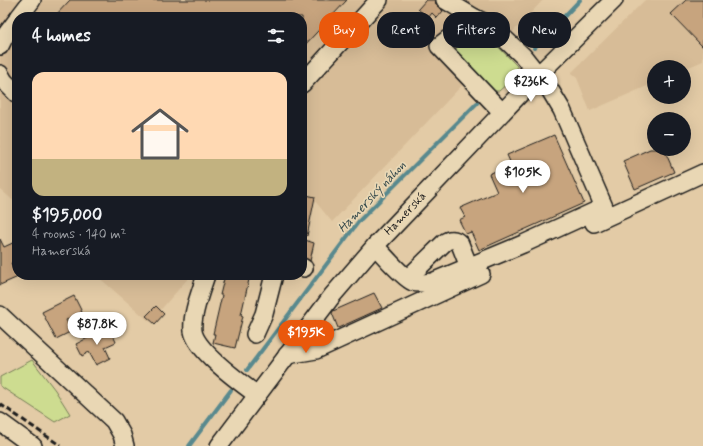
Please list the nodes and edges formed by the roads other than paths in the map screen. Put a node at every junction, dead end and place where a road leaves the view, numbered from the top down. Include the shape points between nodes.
1 (32, 0) edge
2 (379, 0) edge
3 (444, 0) edge
4 (614, 0) edge
5 (23, 12) edge
6 (465, 12) edge
7 (12, 26) edge
8 (443, 43) edge
9 (510, 44) edge
10 (0, 46) edge
11 (0, 74) edge
12 (538, 75) junction
13 (307, 79) edge
14 (12, 89) edge
15 (502, 112) junction
16 (703, 172) edge
17 (375, 246) junction
18 (469, 267) junction
19 (408, 278) junction
20 (205, 280) edge
21 (273, 280) edge
22 (0, 315) edge
23 (255, 334) dead end
24 (287, 355) junction
25 (257, 396) junction
26 (0, 422) edge
27 (33, 446) edge
28 (125, 446) edge
29 (219, 446) edge

1 - 5 street
2 - 13 street
3 - 6 street
4 - 12 street, Hamerská
7 - 10 street
8 - 15 street via 437,48 456,74
9 - 12 street
11 - 14 street
12 - 15 street, Hamerská
12 - 18 street via 559,104 604,207
15 - 17 street, Hamerská
16 - 24 street via 316,350
17 - 19 street
17 - 24 street, Hamerská via 332,296
18 - 19 street via 432,282 413,282
18 - 19 street via 460,244 457,240 451,240 444,243
20 - 25 street via 193,322 196,340 214,360
21 - 23 street via 264,314
22 - 28 street via 114,421
24 - 25 street, Hamerská
25 - 29 street, Hamerská
26 - 27 street

